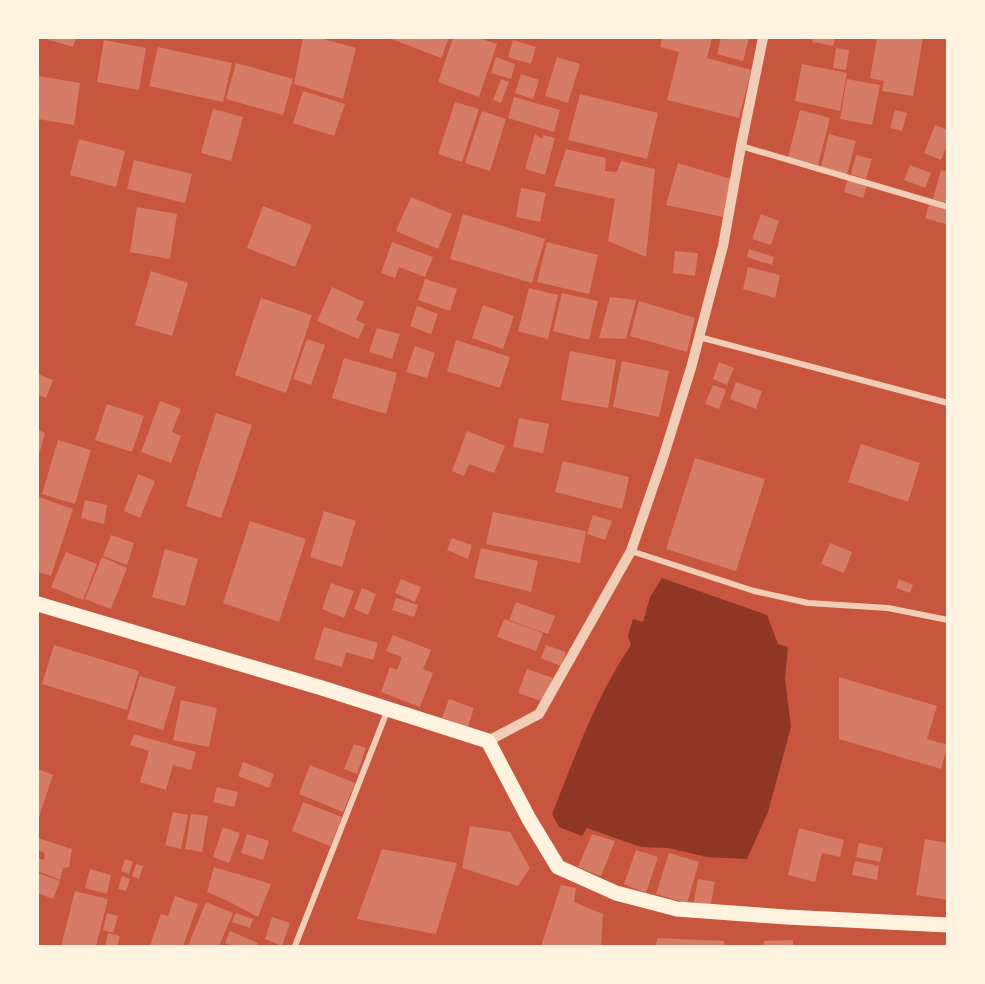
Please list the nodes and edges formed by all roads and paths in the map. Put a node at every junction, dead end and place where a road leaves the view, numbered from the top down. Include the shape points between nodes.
1 (763, 38) edge
2 (741, 146) junction
3 (948, 207) edge
4 (699, 337) junction
5 (948, 403) edge
6 (631, 551) junction
7 (38, 604) edge
8 (948, 620) edge
9 (388, 709) junction
10 (488, 741) junction
11 (948, 924) edge
12 (295, 946) edge

1 - 2 street
2 - 3 street
2 - 4 street via 723,246
4 - 5 street
4 - 6 street
6 - 8 street via 754,591 808,603 888,608
6 - 10 street via 539,714
7 - 9 main road
9 - 10 main road
9 - 12 street
10 - 11 main road via 558,867 616,893 677,909

